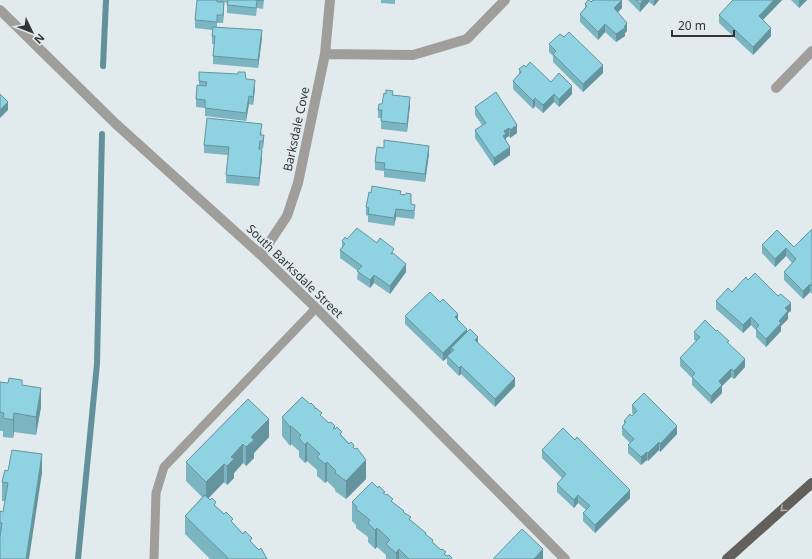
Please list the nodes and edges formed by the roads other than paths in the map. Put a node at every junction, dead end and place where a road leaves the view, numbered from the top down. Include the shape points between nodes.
1 (330, 0) edge
2 (505, 0) edge
3 (0, 10) edge
4 (812, 51) edge
5 (326, 54) junction
6 (776, 88) dead end
7 (261, 255) junction
8 (316, 308) junction
9 (812, 483) edge
10 (154, 559) edge
11 (565, 559) edge
12 (727, 559) edge

1 - 5 street, Barksdale Cove
2 - 5 street via 467,39 413,55
3 - 7 street, South Barksdale Street via 116,124
4 - 6 street
5 - 7 street, Barksdale Cove via 298,184 287,216
7 - 8 street, South Barksdale Street
8 - 10 lane via 164,467 156,493
8 - 11 street, South Barksdale Street
9 -> 12 main road

